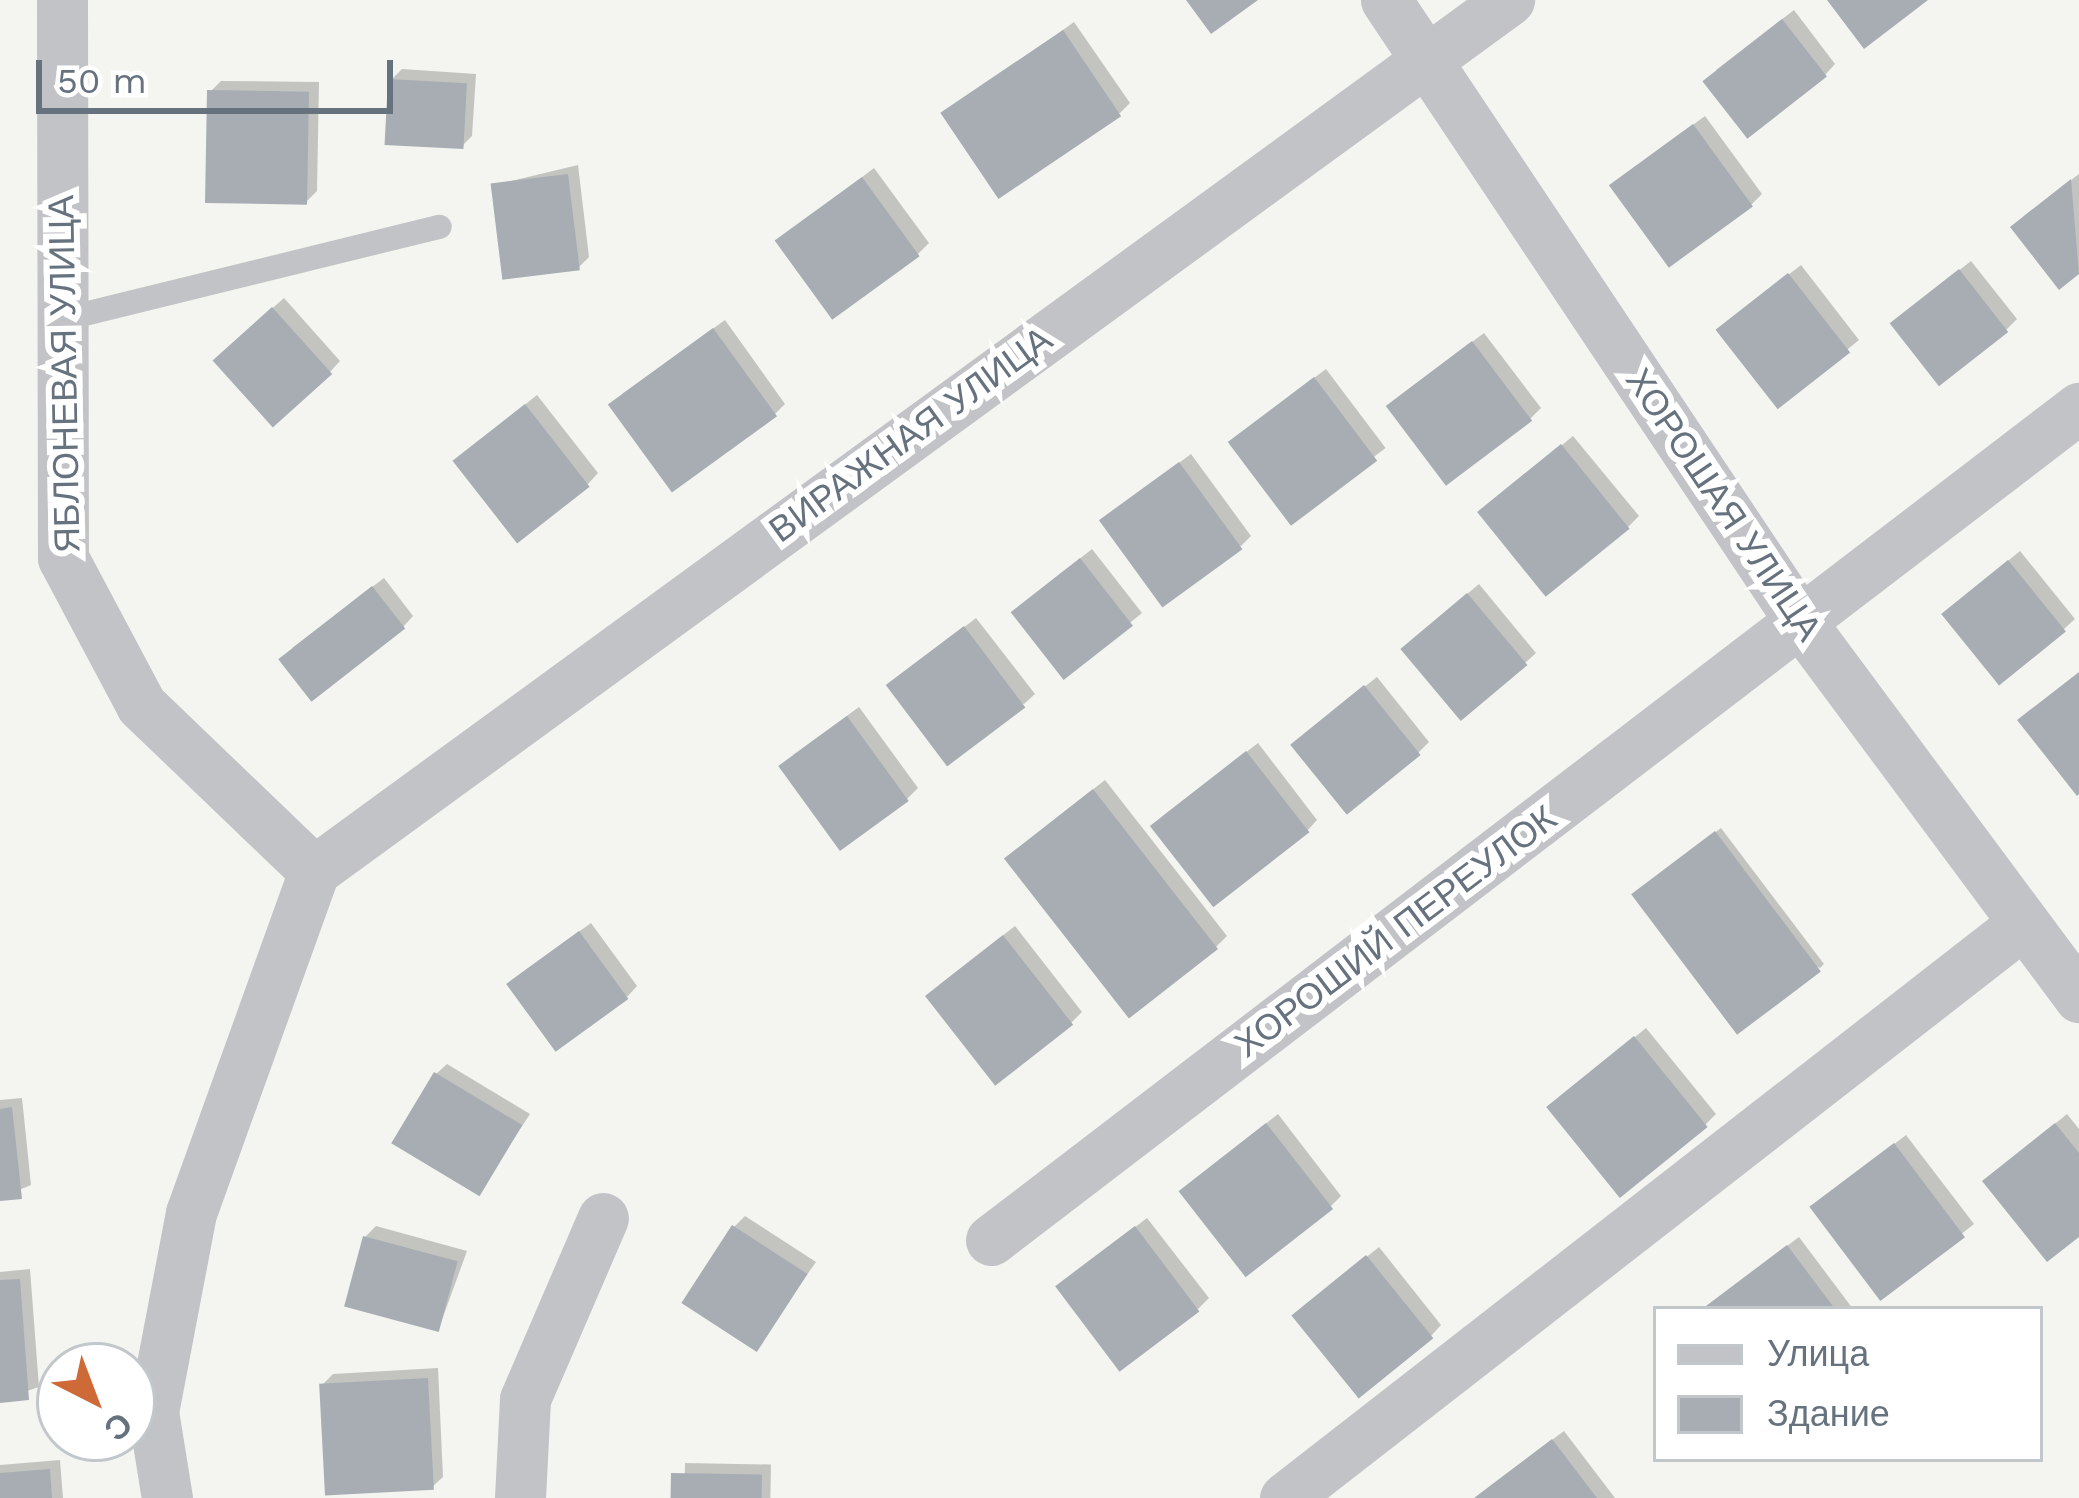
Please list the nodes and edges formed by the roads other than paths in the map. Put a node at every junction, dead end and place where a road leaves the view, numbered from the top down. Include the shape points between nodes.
1 (62, 0) edge
2 (1385, 0) edge
3 (1509, 0) edge
4 (1423, 61) junction
5 (440, 227) dead end
6 (60, 320) junction
7 (2079, 408) edge
8 (1802, 624) junction
9 (314, 871) junction
10 (2024, 923) junction
11 (2079, 998) edge
12 (603, 1218) dead end
13 (991, 1240) dead end
14 (167, 1498) edge
15 (520, 1498) edge
16 (1285, 1498) edge

1 - 6 street, ЯБЛОНЕВАЯ УЛИЦА
2 - 4 street, ХОРОШАЯ УЛИЦА
3 - 4 street, ВИРАЖНАЯ УЛИЦА
4 - 8 street, ХОРОШАЯ УЛИЦА
4 - 9 street, ВИРАЖНАЯ УЛИЦА
5 - 6 lane
6 - 9 street, ЯБЛОНЕВАЯ УЛИЦА via 63,558 141,705
7 - 8 street, ХОРОШИЙ ПЕРЕУЛОК
8 - 10 street, ХОРОШАЯ УЛИЦА
8 - 13 street, ХОРОШИЙ ПЕРЕУЛОК
9 - 14 street via 191,1213 153,1412
10 - 11 street, ХОРОШАЯ УЛИЦА
10 - 16 street
12 - 15 street via 526,1399

